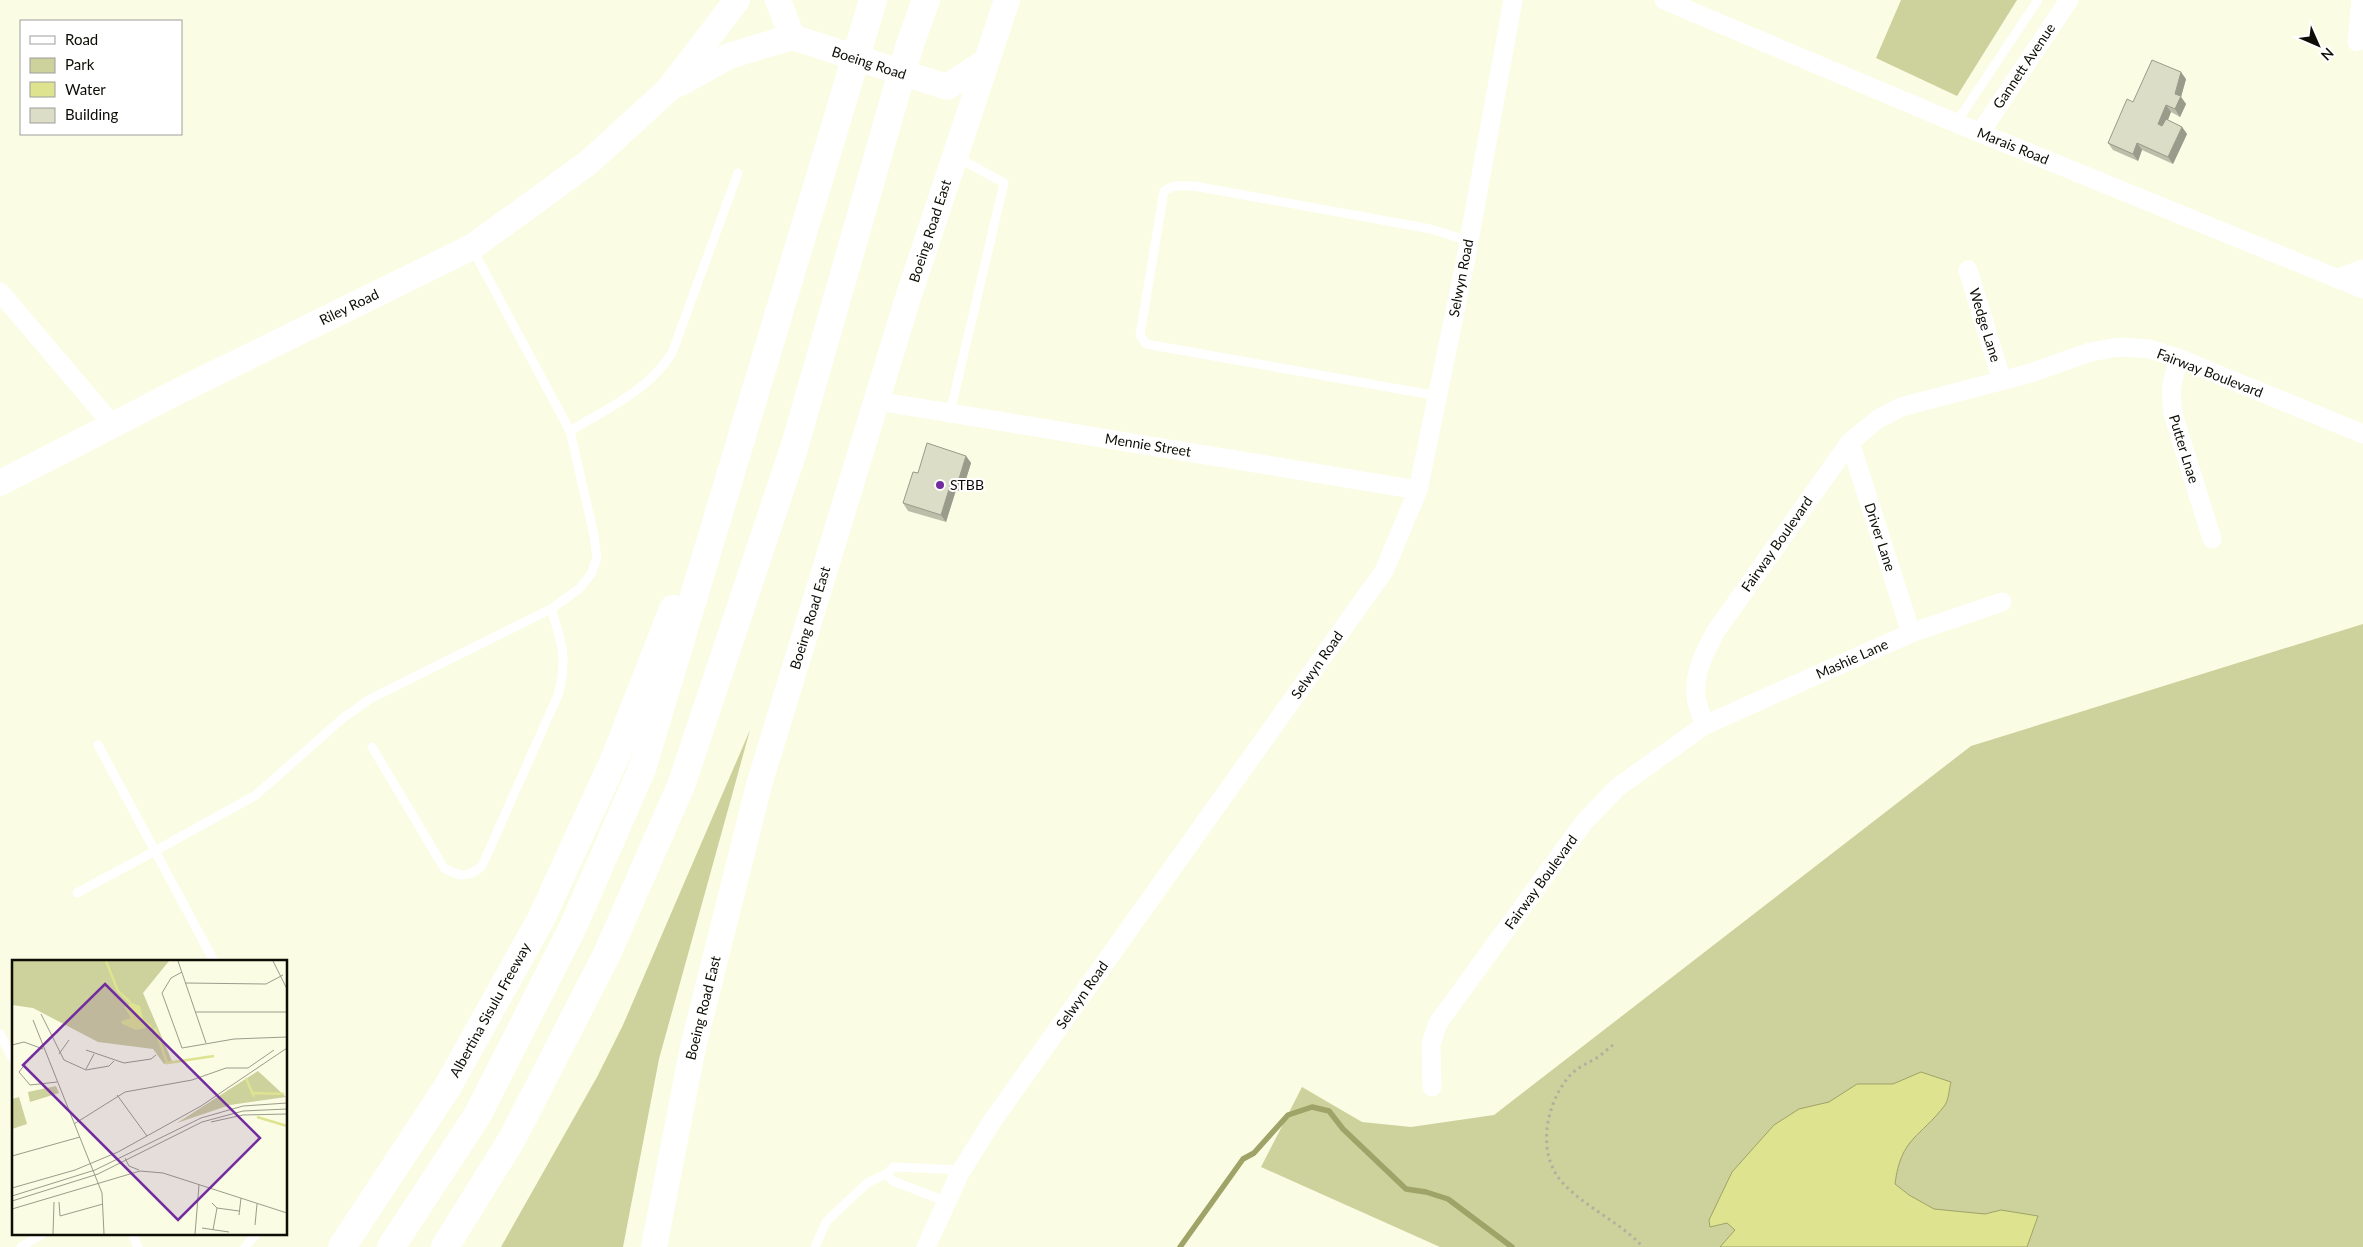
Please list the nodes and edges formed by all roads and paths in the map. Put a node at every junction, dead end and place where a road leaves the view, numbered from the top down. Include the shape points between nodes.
1 (738, 0) edge
2 (778, 0) edge
3 (873, 0) edge
4 (926, 0) edge
5 (1007, 0) edge
6 (1513, 0) edge
7 (1664, 0) edge
8 (2038, 0) edge
9 (2069, 0) edge
10 (2361, 0) edge
11 (797, 39) junction
12 (2357, 42) dead end
13 (984, 63) junction
14 (945, 87) junction
15 (669, 89) junction
16 (1956, 123) junction
17 (1980, 133) junction
18 (955, 156) junction
19 (738, 173) dead end
20 (931, 231) junction
21 (1468, 241) junction
22 (472, 247) junction
23 (2363, 268) edge
24 (1968, 270) dead end
25 (2339, 278) junction
26 (2363, 289) edge
27 (0, 292) edge
28 (2178, 358) junction
29 (2002, 381) junction
30 (1438, 396) junction
31 (877, 401) junction
32 (950, 413) junction
33 (112, 424) junction
34 (744, 428) junction
35 (570, 431) junction
36 (2363, 434) edge
37 (1850, 442) junction
38 (0, 483) edge
39 (1418, 490) junction
40 (2212, 539) dead end
41 (2002, 602) dead end
42 (551, 609) junction
43 (1911, 633) junction
44 (1705, 725) junction
45 (98, 745) dead end
46 (372, 747) dead end
47 (155, 851) junction
48 (77, 893) dead end
49 (213, 960) edge
50 (0, 1034) edge
51 (1613, 1045) dead end
52 (12, 1057) edge
53 (1432, 1087) dead end
54 (962, 1170) junction
55 (886, 1174) junction
56 (947, 1202) junction
57 (42, 1234) edge
58 (132, 1234) edge
59 (256, 1234) edge
60 (21, 1247) edge
61 (138, 1247) edge
62 (245, 1247) edge
63 (342, 1247) edge
64 (390, 1247) edge
65 (445, 1247) edge
66 (654, 1247) edge
67 (816, 1247) edge
68 (926, 1247) edge
69 (1643, 1247) edge

1 - 15 main road
2 - 11 main road
3 - 34 highway
4 - 65 highway via 910,44 795,445 682,783 607,954 512,1139
5 - 13 main road, Boeing Road East
6 - 21 street, Selwyn Road
7 - 16 street, Marais Road
8 - 16 lane
9 - 17 street, Gannett Avenue
10 - 12 street
11 - 14 main road, Boeing Road
11 - 15 main road via 729,56
13 - 14 main road
13 - 18 main road, Boeing Road East
14 - 20 main road via 955,116
15 - 22 main road, Riley Road via 588,163
16 - 17 street, Marais Road
17 - 25 street, Marais Road
18 - 20 main road, Boeing Road East
18 - 32 lane via 1004,183
19 - 35 lane via 672,353 660,371 643,387
20 - 31 main road, Boeing Road East
21 - 30 street, Selwyn Road
21 - 30 lane via 1431,229 1194,186 1174,186 1164,191 1140,335 1146,344
22 - 33 main road, Riley Road
22 - 35 lane
23 - 25 street
24 - 29 street, Wedge Lane
25 - 26 street, Marais Road
27 - 33 street
28 - 29 street, Fairway Boulevard via 2149,349 2119,347 2090,352
28 - 36 street, Fairway Boulevard
28 - 40 street, Putter Lnae via 2171,390 2173,414
29 - 37 street, Fairway Boulevard via 1901,407 1878,419
30 - 39 street, Selwyn Road
31 - 32 street, Mennie Street
31 - 66 main road, Boeing Road East via 760,785 693,1047
32 - 39 street, Mennie Street
33 - 38 main road, Riley Road
34 - 63 highway, Albertina Sisulu Freeway via 614,760 532,936 448,1086
34 - 64 highway via 642,769 572,929 477,1116
35 - 42 lane via 596,558 591,574 579,589
37 - 43 street, Driver Lane
37 - 44 street, Fairway Boulevard via 1716,631 1703,655 1696,695
39 - 54 street, Selwyn Road via 1384,571 993,1120
41 - 43 street, Mashie Lane
42 - 46 lane via 564,657 562,681 482,866 472,874 463,877 444,868
42 - 47 lane via 370,699 343,718 256,795
43 - 44 street, Mashie Lane
44 - 53 street, Fairway Boulevard via 1618,787 1585,821 1438,1024 1431,1044
45 - 47 lane
47 - 48 lane
47 - 49 lane
50 - 52 lane
51 - 69 path via 1577,1068 1557,1094 1549,1113 1549,1156 1554,1172 1562,1182 1626,1230
54 - 55 lane via 894,1167
54 - 56 street, Selwyn Road
55 - 56 lane via 893,1182
55 - 67 lane via 867,1183 826,1222
56 - 68 street, Selwyn Road
57 - 60 lane
58 - 61 lane
59 - 62 lane

